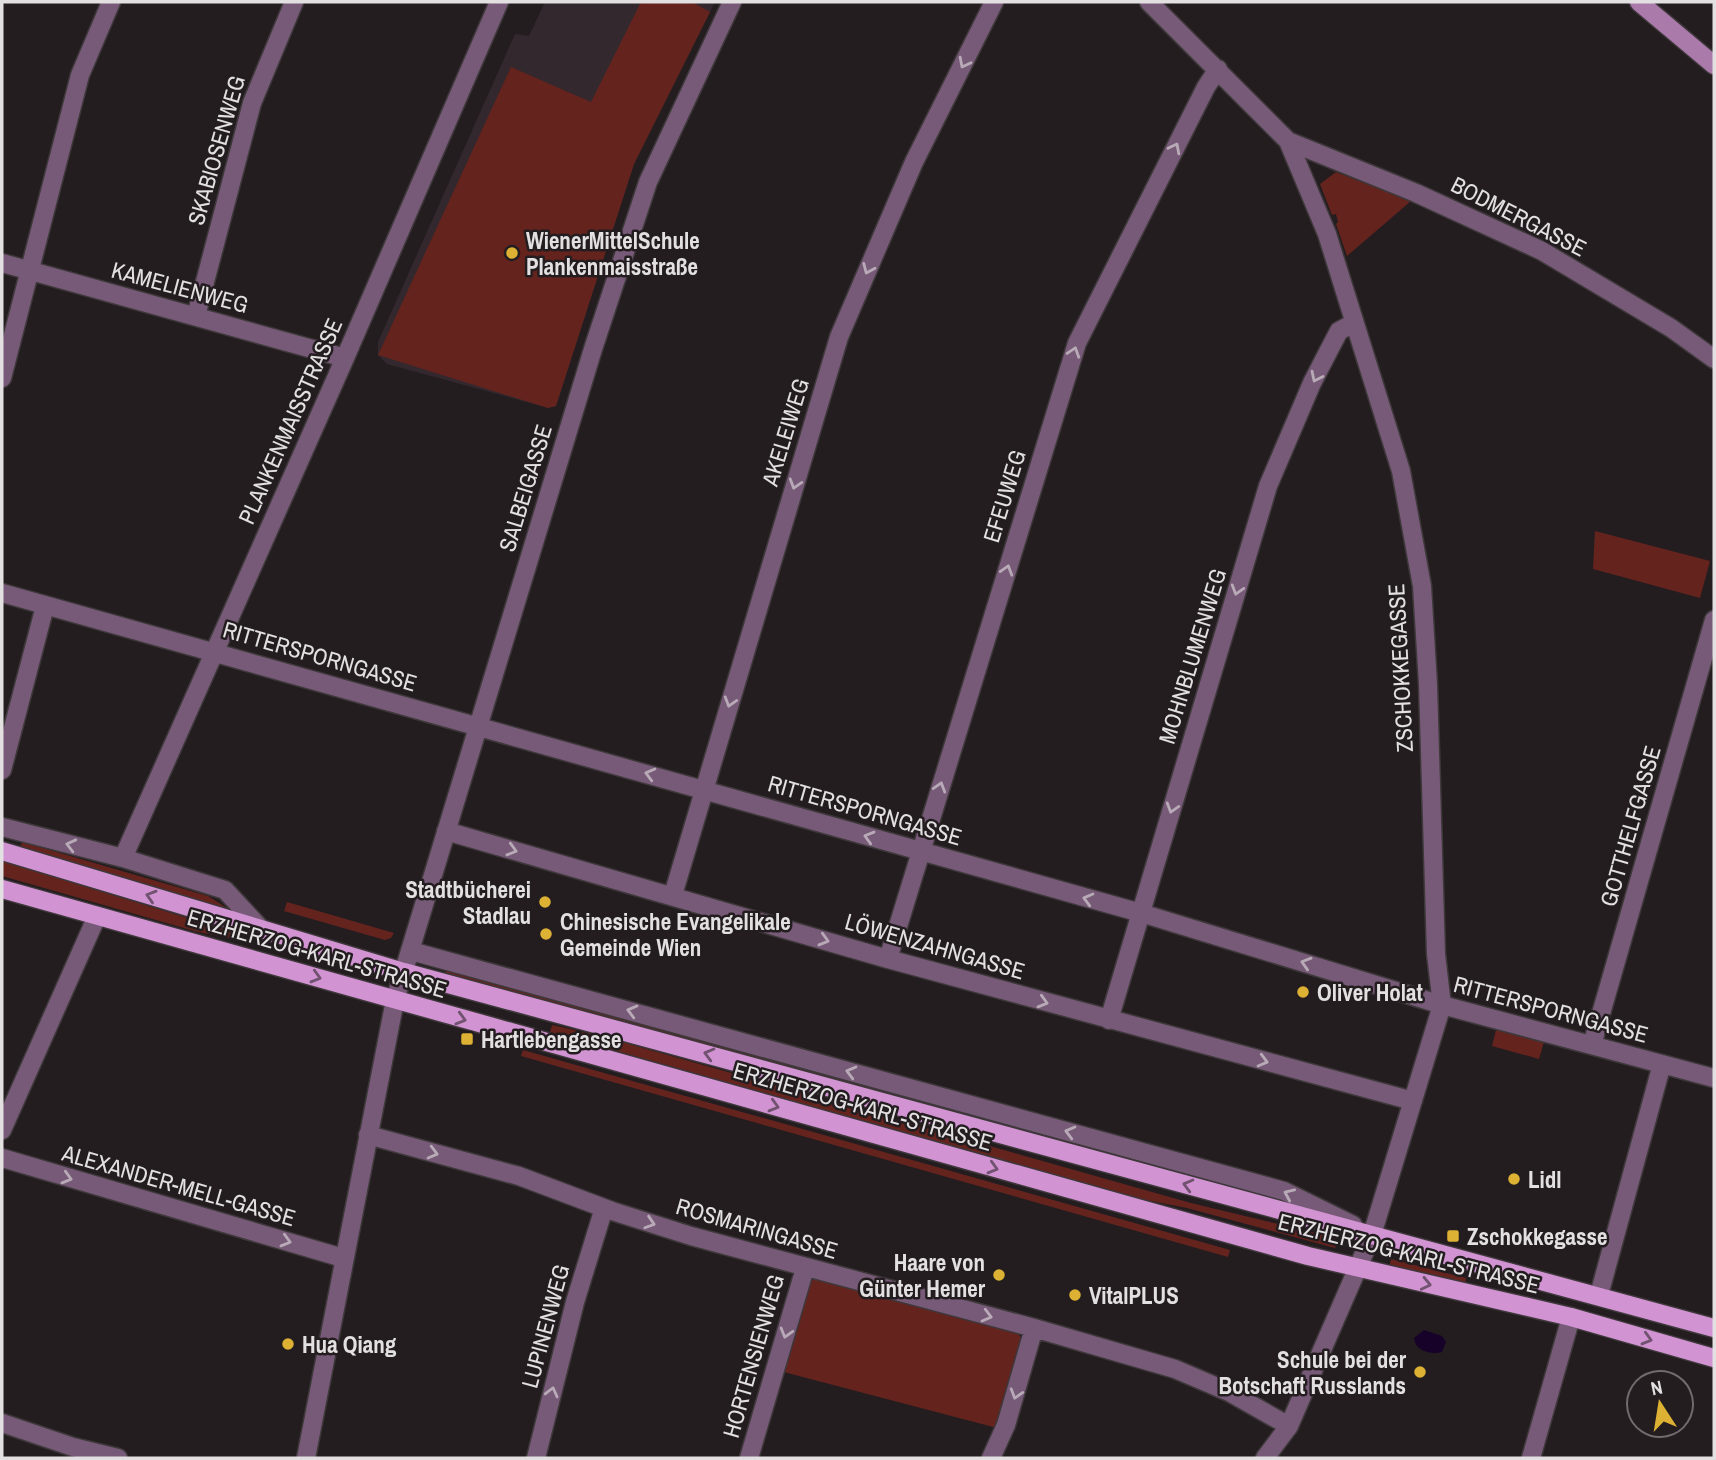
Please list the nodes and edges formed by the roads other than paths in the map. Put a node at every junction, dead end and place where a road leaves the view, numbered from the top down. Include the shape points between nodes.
1 (111, 2) edge
2 (294, 2) edge
3 (499, 2) edge
4 (732, 2) edge
5 (994, 2) edge
6 (1149, 2) edge
7 (1639, 2) edge
8 (1714, 65) edge
9 (1218, 69) junction
10 (1288, 141) junction
11 (2, 263) edge
12 (29, 271) junction
13 (196, 316) junction
14 (1353, 323) junction
15 (345, 358) junction
16 (1714, 359) edge
17 (2, 377) edge
18 (2, 593) edge
19 (45, 606) junction
20 (1714, 620) edge
21 (215, 652) junction
22 (477, 727) junction
23 (2, 770) edge
24 (704, 789) junction
25 (2, 827) edge
26 (446, 831) junction
27 (2, 852) edge
28 (920, 852) junction
29 (123, 858) junction
30 (2, 889) edge
31 (673, 895) junction
32 (1141, 913) junction
33 (97, 916) junction
34 (262, 930) junction
35 (411, 951) junction
36 (888, 958) junction
37 (404, 972) junction
38 (395, 1000) junction
39 (1441, 1005) junction
40 (1110, 1020) junction
41 (1592, 1045) junction
42 (1662, 1064) junction
43 (1714, 1078) edge
44 (1413, 1101) junction
45 (2, 1130) edge
46 (368, 1135) junction
47 (2, 1158) edge
48 (604, 1208) junction
49 (1372, 1235) junction
50 (343, 1258) junction
51 (805, 1268) junction
52 (1360, 1268) junction
53 (1599, 1295) junction
54 (1571, 1317) junction
55 (1034, 1328) junction
56 (1714, 1328) edge
57 (1714, 1357) edge
58 (2, 1423) edge
59 (1289, 1426) junction
60 (118, 1458) edge
61 (306, 1458) edge
62 (536, 1458) edge
63 (749, 1458) edge
64 (991, 1458) edge
65 (1265, 1458) edge
66 (1531, 1458) edge

1 - 12 street via 80,75
2 - 13 street, SKABIOSENWEG via 252,103
3 - 15 street, PLANKENMAISSTRASSE
4 - 22 street, SALBEIGASSE via 648,182
5 -> 24 street, AKELEIWEG via 914,162 839,337
6 - 9 street, ZSCHOKKEGASSE
7 - 8 main road
9 - 10 street, ZSCHOKKEGASSE
28 -> 9 street, EFEUWEG via 1077,343
10 - 14 street, ZSCHOKKEGASSE via 1327,234
10 - 16 street, BODMERGASSE via 1416,192 1542,251
11 - 12 street, KAMELIENWEG
12 - 13 street, KAMELIENWEG
12 - 17 street
13 - 15 street, KAMELIENWEG
14 -> 32 street, MOHNBLUMENWEG via 1339,331 1328,352 1268,486
14 - 39 street, ZSCHOKKEGASSE via 1401,471 1422,586
15 - 21 street, PLANKENMAISSTRASSE
18 - 19 street, RITTERSPORNGASSE
19 - 21 street, RITTERSPORNGASSE
19 - 23 street
20 - 41 street, GOTTHELFGASSE
21 - 22 street, RITTERSPORNGASSE
21 - 29 street, PLANKENMAISSTRASSE
24 -> 22 street, RITTERSPORNGASSE
22 - 26 street, SALBEIGASSE
28 -> 24 street, RITTERSPORNGASSE
24 - 31 street, AKELEIWEG
29 -> 25 street, ERZHERZOG-KARL-STRASSE
26 -> 31 street, LÖWENZAHNGASSE
26 - 35 street, SALBEIGASSE
34 -> 27 main road, ERZHERZOG-KARL-STRASSE
32 -> 28 street, RITTERSPORNGASSE
28 - 36 street, EFEUWEG
29 - 34 street, ERZHERZOG-KARL-STRASSE via 225,890
30 - 33 main road, ERZHERZOG-KARL-STRASSE
31 -> 36 street, LÖWENZAHNGASSE
39 -> 32 street, RITTERSPORNGASSE
32 - 40 street, MOHNBLUMENWEG
33 -> 38 main road, ERZHERZOG-KARL-STRASSE
33 - 45 street
34 - 37 main road, ERZHERZOG-KARL-STRASSE
35 - 37 street, SALBEIGASSE
49 -> 35 street, ERZHERZOG-KARL-STRASSE via 1284,1191
36 -> 40 street, LÖWENZAHNGASSE
37 - 38 street, SALBEIGASSE
49 -> 37 main road, ERZHERZOG-KARL-STRASSE
38 - 46 street
38 -> 52 main road, ERZHERZOG-KARL-STRASSE
39 - 41 street, RITTERSPORNGASSE
39 - 44 street, ZSCHOKKEGASSE
40 -> 44 street, LÖWENZAHNGASSE
41 - 42 street, RITTERSPORNGASSE
42 - 43 street, RITTERSPORNGASSE
42 - 53 street
44 - 49 street, ZSCHOKKEGASSE
46 -> 48 street, ROSMARINGASSE via 519,1177
46 - 50 street
47 -> 50 street, ALEXANDER-MELL-GASSE
48 -> 51 street, ROSMARINGASSE
62 -> 48 street, LUPINENWEG
49 - 52 street, ZSCHOKKEGASSE
49 - 53 main road, ERZHERZOG-KARL-STRASSE
50 - 61 street
51 -> 55 street, ROSMARINGASSE
51 -> 63 street, HORTENSIENWEG
52 -> 54 main road, ERZHERZOG-KARL-STRASSE
52 - 59 street, ZSCHOKKEGASSE
53 - 56 main road, ERZHERZOG-KARL-STRASSE
54 -> 57 main road, ERZHERZOG-KARL-STRASSE
54 - 66 street
55 - 59 street, ROSMARINGASSE via 1175,1369
55 -> 64 street via 1006,1425
58 - 60 street
59 - 65 street, ZSCHOKKEGASSE

